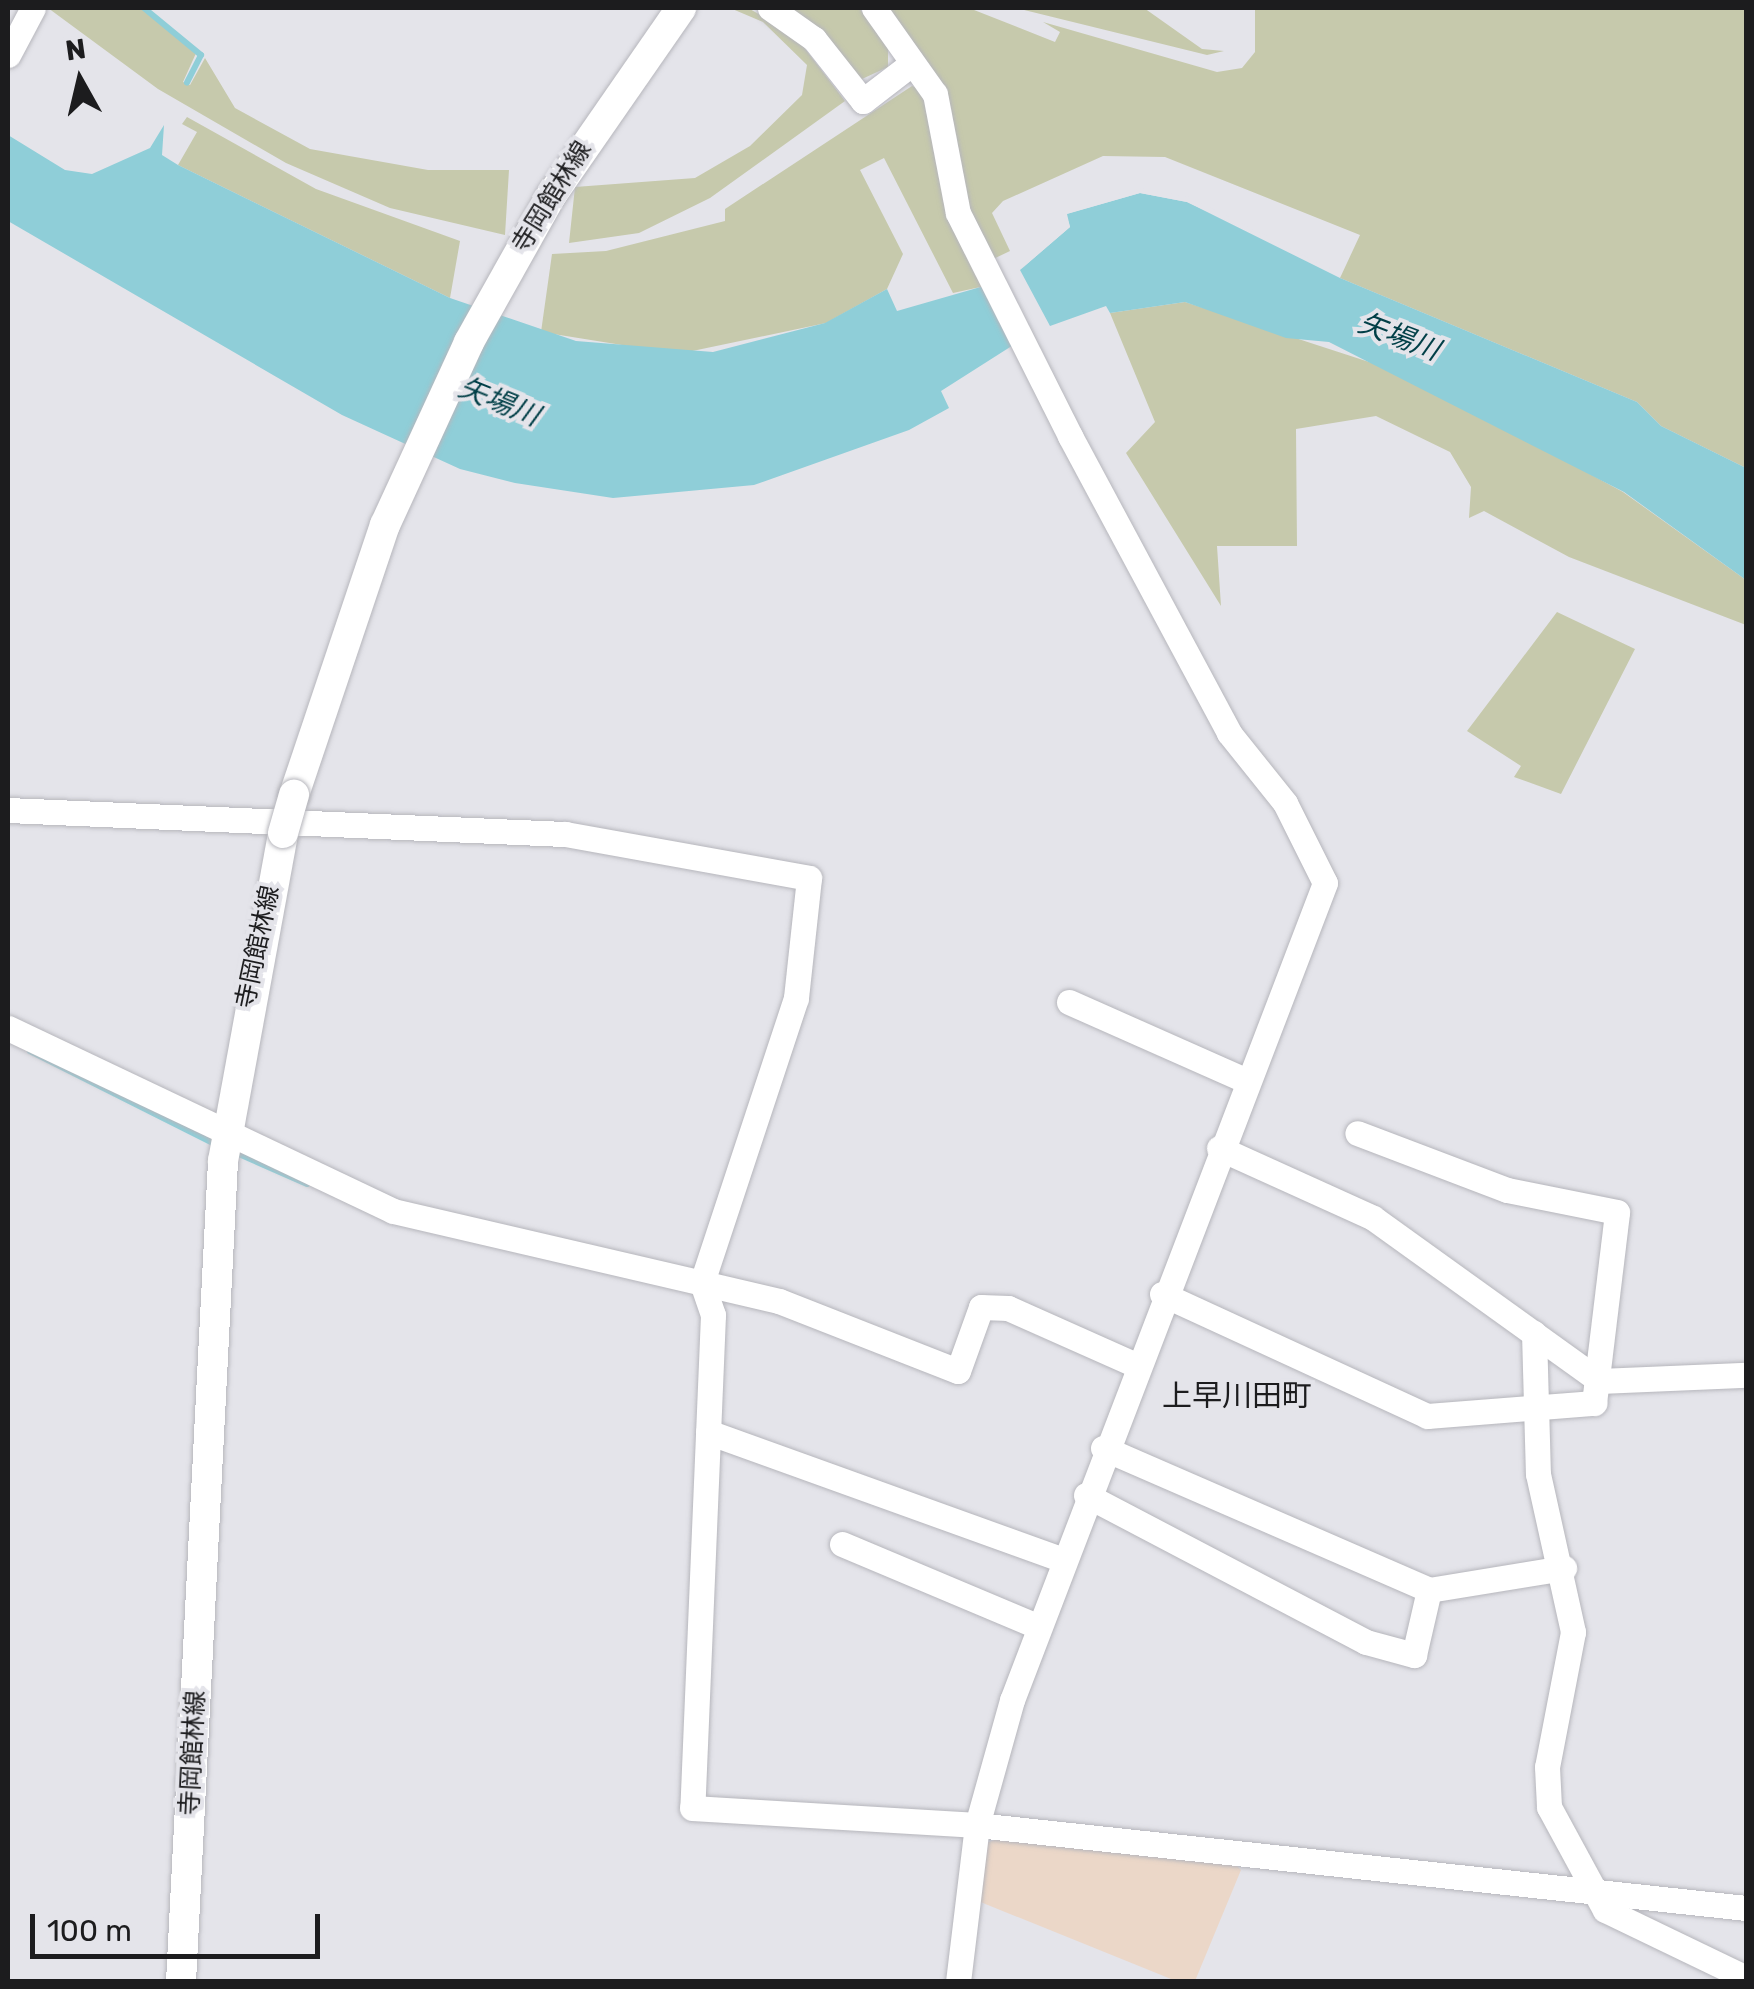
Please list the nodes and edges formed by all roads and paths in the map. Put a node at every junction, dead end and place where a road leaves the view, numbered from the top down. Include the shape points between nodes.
1 (680, 8) edge
2 (770, 8) edge
3 (874, 8) edge
4 (30, 15) edge
5 (8, 55) edge
6 (910, 64) junction
7 (8, 810) edge
8 (1068, 1002) dead end
9 (8, 1028) edge
10 (1248, 1081) junction
11 (1357, 1132) dead end
12 (225, 1136) junction
13 (1219, 1148) junction
14 (702, 1282) junction
15 (1162, 1294) junction
16 (1534, 1333) junction
17 (1134, 1364) junction
18 (1746, 1375) edge
19 (1600, 1381) junction
20 (1536, 1410) junction
21 (708, 1432) junction
22 (1104, 1448) junction
23 (1086, 1495) junction
24 (842, 1544) dead end
25 (1063, 1560) junction
26 (1564, 1568) junction
27 (1429, 1590) junction
28 (1039, 1627) junction
29 (977, 1825) junction
30 (1592, 1891) junction
31 (1746, 1908) edge
32 (1746, 1978) edge
33 (182, 1982) edge
34 (958, 1982) edge

1 - 12 main road, 寺岡館林線, bridge via 507,270 384,525 283,833
2 - 6 street via 814,39 863,101
3 - 6 street
4 - 5 street
6 - 10 street via 935,94 948,181 988,274 1230,733 1324,870 1322,910
7 - 14 street via 565,834 809,878 796,998
8 - 10 street
9 - 12 street
10 - 13 street
11 - 19 street via 1507,1190 1618,1212
12 - 14 street via 393,1211
12 - 33 main road, 寺岡館林線
13 - 15 street
13 - 16 street via 1373,1218
14 - 17 street via 779,1301 958,1371 980,1306 1008,1308
14 - 21 street via 713,1314
15 - 17 street
15 - 20 street via 1427,1416
16 - 19 street
16 - 20 street
17 - 22 street
18 - 19 street
19 - 20 street via 1594,1403
20 - 26 street via 1538,1474
21 - 25 street
21 - 29 street via 692,1808
22 - 23 street
22 - 27 street
23 - 25 street
23 - 27 street via 1366,1642 1414,1655
24 - 28 street
25 - 28 street
26 - 27 street
26 - 30 street via 1574,1632 1547,1789
28 - 29 street
29 - 30 street
29 - 34 street
30 - 31 street
30 - 32 street via 1622,1920

